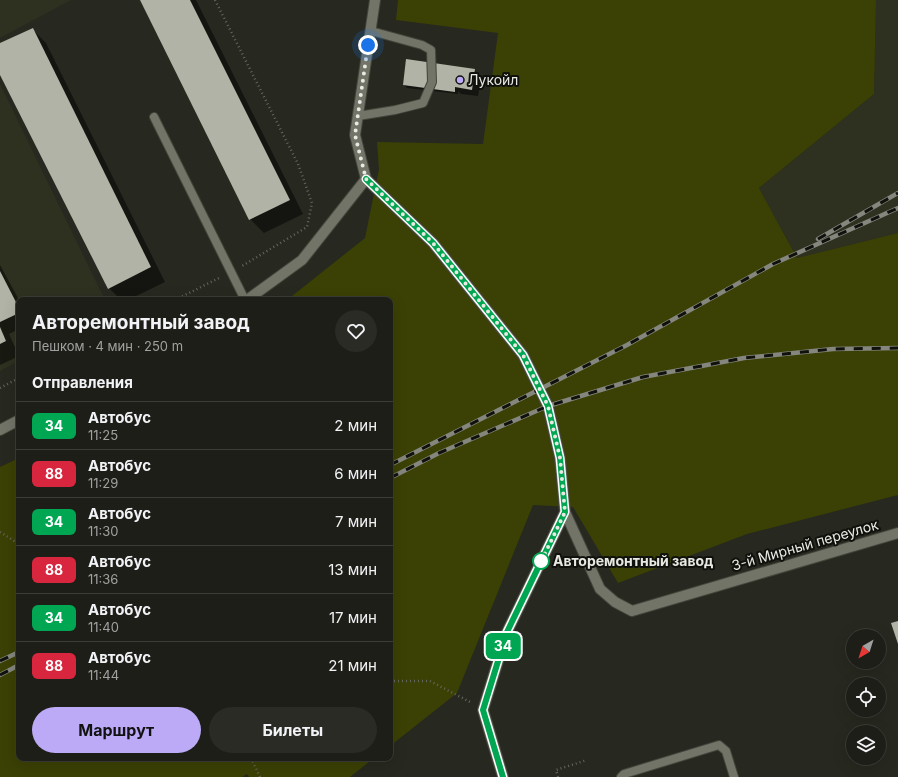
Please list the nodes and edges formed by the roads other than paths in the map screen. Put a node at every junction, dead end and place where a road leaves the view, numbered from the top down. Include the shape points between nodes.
1 (375, 0) edge
2 (371, 31) junction
3 (358, 116) junction
4 (154, 117) dead end
5 (366, 179) junction
6 (244, 297) edge
7 (250, 297) edge
8 (16, 422) edge
9 (0, 430) edge
10 (565, 512) junction
11 (898, 533) edge
12 (503, 777) edge
13 (621, 777) edge
14 (734, 777) edge

1 - 2 street
2 - 3 street
2 - 3 lane via 422,45 431,50 432,82 423,103
3 - 5 street via 355,135
4 - 6 lane
5 - 7 street via 302,260
5 - 10 street via 433,243 523,355 548,406 560,458
8 - 9 street
10 - 11 street, 3-й Мирный переулок via 600,589 615,602 632,611
10 - 12 street via 507,632 483,710
13 - 14 lane via 719,745 726,752

